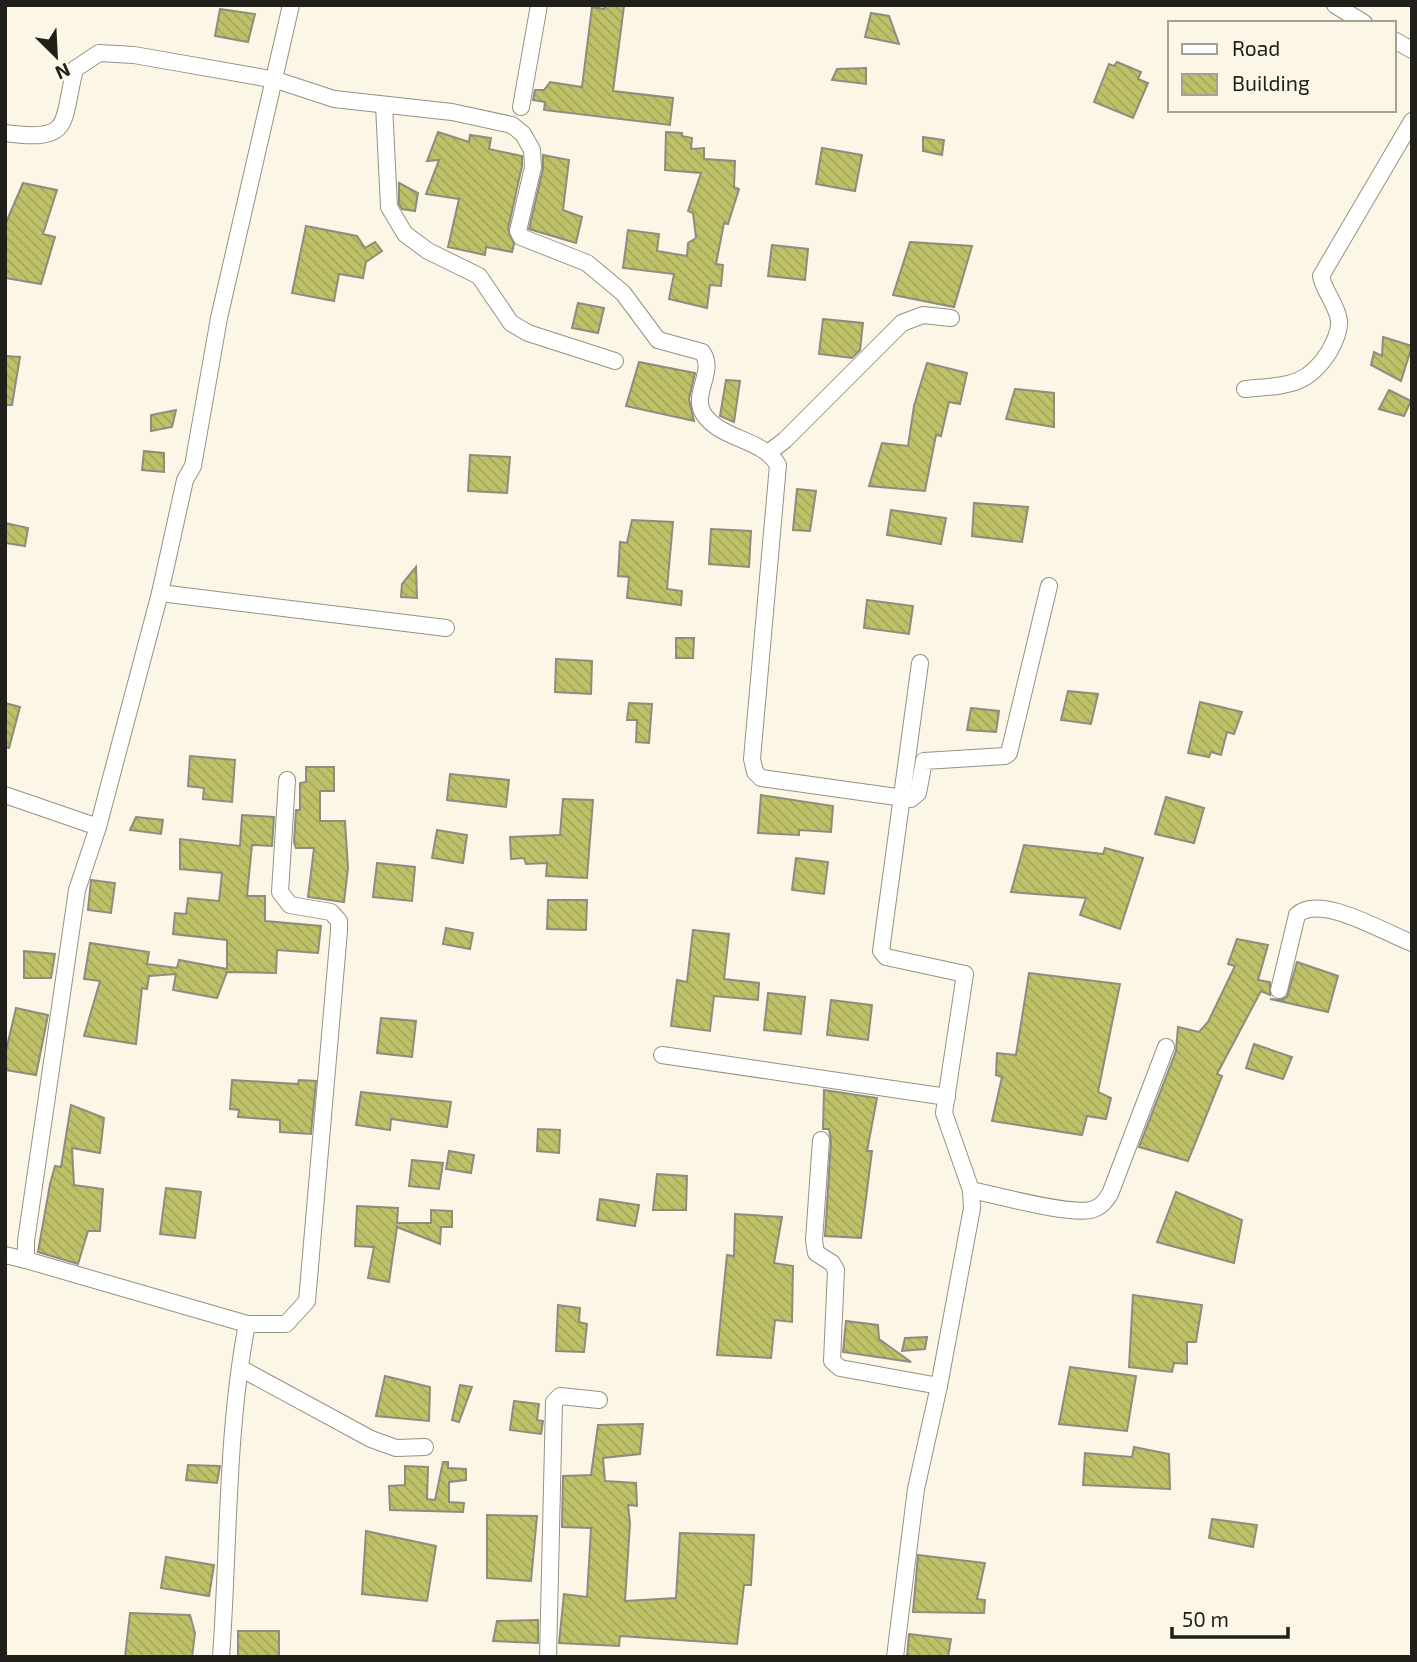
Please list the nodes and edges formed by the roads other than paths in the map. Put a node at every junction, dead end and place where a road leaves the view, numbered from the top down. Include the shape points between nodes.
1 (291, 5) edge
2 (539, 5) edge
3 (1335, 5) edge
4 (1361, 21) edge
5 (1396, 41) edge
6 (1412, 50) edge
7 (276, 80) junction
8 (384, 105) junction
9 (521, 107) dead end
10 (1412, 121) edge
11 (5, 133) edge
12 (951, 318) dead end
13 (615, 361) dead end
14 (1245, 388) dead end
15 (768, 453) junction
16 (1049, 586) dead end
17 (160, 593) junction
18 (446, 628) dead end
19 (920, 663) dead end
20 (287, 780) dead end
21 (5, 795) edge
22 (902, 799) junction
23 (98, 827) junction
24 (1412, 943) edge
25 (1279, 990) dead end
26 (1166, 1047) dead end
27 (663, 1055) dead end
28 (947, 1097) junction
29 (821, 1140) dead end
30 (971, 1190) junction
31 (5, 1255) edge
32 (26, 1260) junction
33 (247, 1324) junction
34 (240, 1368) junction
35 (939, 1386) junction
36 (599, 1400) dead end
37 (425, 1447) dead end
38 (221, 1657) edge
39 (548, 1657) edge
40 (895, 1657) edge

1 - 7 street
2 - 9 street
3 - 4 street
5 - 6 street
7 - 8 street via 334,99
7 - 11 street via 99,53 75,69 63,123 57,131 48,136
7 - 17 street via 222,305 193,466 185,480
8 - 13 street via 389,207 405,234 479,276 511,323 528,333
8 - 15 street via 452,112 512,125 523,134 532,150 533,167 519,225 521,237 587,263 623,293 658,340 702,352 708,367 701,398 705,416
10 - 14 street via 1321,276 1340,324 1329,352 1313,375 1301,381
12 - 15 street via 923,315 902,323
15 - 22 street via 778,465 752,760 755,772 768,780
16 - 22 street via 1009,753 999,759 924,761 918,793
17 - 18 street
17 - 23 street
19 - 22 street
20 - 33 street via 279,892 290,905 331,912 339,921 339,931 307,1301 286,1324
21 - 23 street
22 - 28 street via 881,951 886,957 965,974
23 - 32 street via 77,890
24 - 25 street via 1345,915 1314,906 1304,908 1297,915
26 - 30 street via 1103,1204 1074,1211
27 - 28 street
28 - 30 street via 945,1118
29 - 35 street via 814,1240 816,1253 832,1262 836,1270 832,1361 840,1368
30 - 35 street via 972,1208
31 - 32 street
32 - 33 street
33 - 34 street
34 - 37 street via 371,1439 396,1448
34 - 38 street
35 - 40 street via 905,1552
36 - 39 street via 560,1396 554,1402

